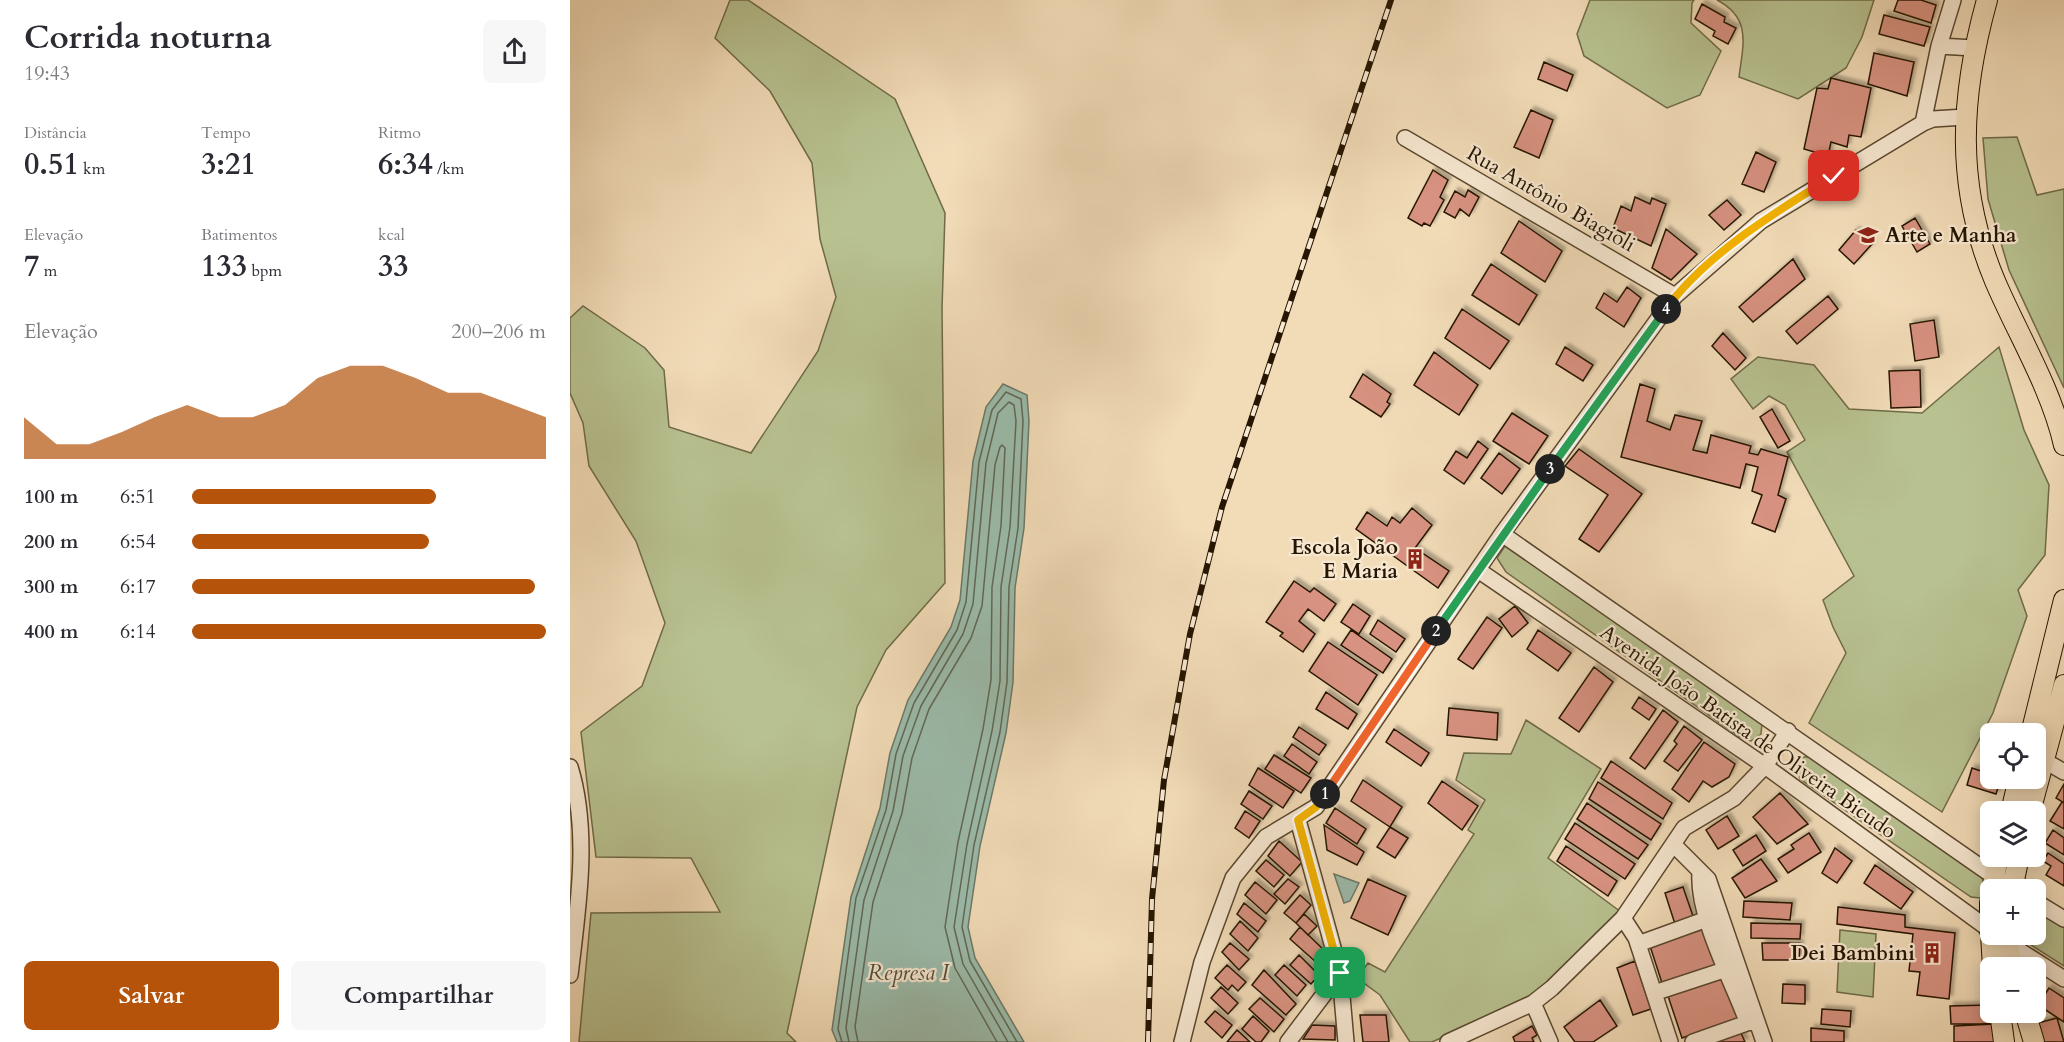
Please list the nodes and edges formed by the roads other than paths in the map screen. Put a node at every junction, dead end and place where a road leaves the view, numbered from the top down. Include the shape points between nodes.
1 (1953, 0) edge
2 (1987, 0) edge
3 (1939, 46) junction
4 (1974, 48) junction
5 (1965, 117) junction
6 (1923, 123) junction
7 (1405, 138) dead end
8 (1675, 296) junction
9 (2064, 445) edge
10 (1502, 534) junction
11 (1478, 570) junction
12 (2064, 600) edge
13 (2064, 685) edge
14 (2034, 723) edge
15 (1788, 731) junction
16 (2046, 757) edge
17 (2046, 762) edge
18 (1765, 766) junction
19 (570, 767) edge
20 (2064, 772) edge
21 (1298, 820) junction
22 (1674, 845) junction
23 (1700, 873) junction
24 (1987, 879) edge
25 (2046, 908) edge
26 (1623, 918) junction
27 (1707, 919) junction
28 (2064, 919) edge
29 (1980, 922) edge
30 (1638, 944) junction
31 (2013, 945) edge
32 (1727, 969) junction
33 (1340, 973) junction
34 (570, 975) edge
35 (2064, 979) edge
36 (1654, 993) junction
37 (1533, 1003) junction
38 (1747, 1023) junction
39 (2001, 1023) edge
40 (2028, 1023) edge
41 (1182, 1042) edge
42 (1288, 1042) edge
43 (1346, 1042) edge
44 (1448, 1042) edge
45 (1550, 1042) edge
46 (1670, 1042) edge
47 (1693, 1042) edge
48 (1753, 1042) edge
49 (1764, 1042) edge
50 (2004, 1042) edge
51 (2034, 1042) edge

1 - 3 street
2 - 4 main road
3 - 4 street
3 - 6 street
4 - 5 main road
5 - 6 street
5 - 9 main road via 1966,178 1977,231
6 - 8 street via 1761,220
7 - 8 street, Rua Antônio Biagioli
8 - 10 street
10 - 11 street
10 - 15 street, Avenida João Batista de Oliveira Bicudo
11 - 18 street, Avenida João Batista de Oliveira Bicudo
11 - 21 street via 1316,807
12 - 14 main road
13 - 16 main road
15 - 18 street
15 - 24 street, Avenida João Batista de Oliveira Bicudo
17 - 20 street
18 - 22 street via 1734,798 1684,828
18 - 29 street, Avenida João Batista de Oliveira Bicudo
19 - 34 street via 580,810
21 - 33 street
21 - 41 street via 1266,837 1233,878 1202,962
22 - 23 street
22 - 26 street
23 - 27 street via 1699,889
23 - 49 street via 1708,879
25 - 28 street
26 - 30 street
26 - 37 street
27 - 30 street
27 - 32 street
30 - 36 street
31 - 35 street, Avenida João Batista de Oliveira Bicudo
32 - 36 street
32 - 38 street
33 - 42 street
33 - 43 street
36 - 46 street
37 - 44 street
37 - 45 street
38 - 47 street
38 - 48 street
39 - 50 main road
40 - 51 main road

